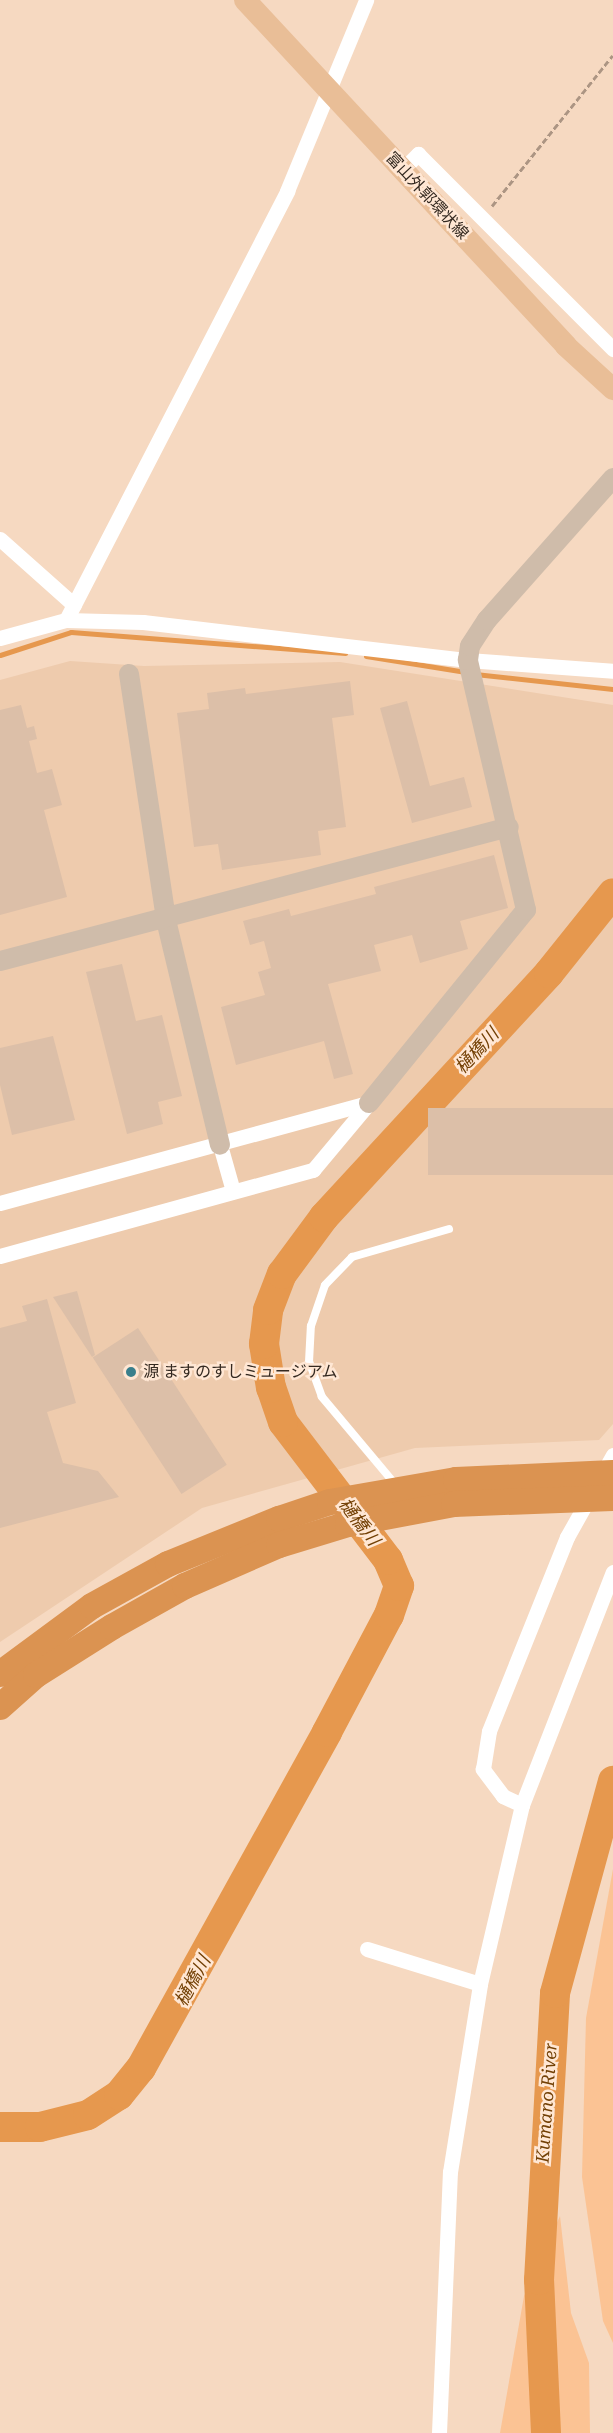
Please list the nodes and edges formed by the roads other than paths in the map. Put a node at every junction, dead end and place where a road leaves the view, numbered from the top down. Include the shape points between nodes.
1 (245, 0) edge
2 (366, 0) edge
3 (330, 90) junction
4 (402, 170) junction
5 (613, 349) edge
6 (613, 389) edge
7 (613, 478) edge
8 (0, 539) edge
9 (74, 605) junction
10 (66, 620) junction
11 (0, 638) edge
12 (468, 660) junction
13 (613, 671) edge
14 (129, 674) dead end
15 (509, 827) junction
16 (166, 920) junction
17 (0, 961) edge
18 (369, 1103) junction
19 (220, 1145) junction
20 (233, 1191) junction
21 (0, 1203) edge
22 (449, 1229) dead end
23 (0, 1256) edge
24 (613, 1455) edge
25 (613, 1473) edge
26 (398, 1488) junction
27 (609, 1498) edge
28 (613, 1572) edge
29 (0, 1674) edge
30 (0, 1707) edge
31 (522, 1805) junction
32 (367, 1949) dead end
33 (480, 1984) junction
34 (438, 2433) edge

1 - 3 main road, 富山外郭環状線
2 - 3 street
3 - 4 main road, 富山外郭環状線
3 - 9 street via 287,191 211,347
4 - 5 street via 418,154
4 - 6 main road, 富山外郭環状線 via 566,346
7 - 12 street via 487,621 470,646
8 - 9 street
9 - 10 street
10 - 11 street
10 - 12 street via 143,622
12 - 13 street
12 - 15 street
14 - 16 street
15 - 16 street
15 - 18 street via 526,910
16 - 17 street
16 - 19 street
18 - 19 street
18 - 20 street via 313,1170
19 - 20 street
19 - 21 street
20 - 23 street
22 - 26 lane via 352,1257 325,1285 311,1326 309,1362 322,1397
24 - 31 street via 567,1537 489,1731 483,1769 503,1796
25 - 26 highway
26 - 29 highway via 279,1519 168,1564 92,1606
27 - 30 highway via 557,1498 412,1511 279,1545 185,1586 112,1628 36,1675
28 - 31 street
31 - 33 street
32 - 33 street
33 - 34 street via 450,2172

